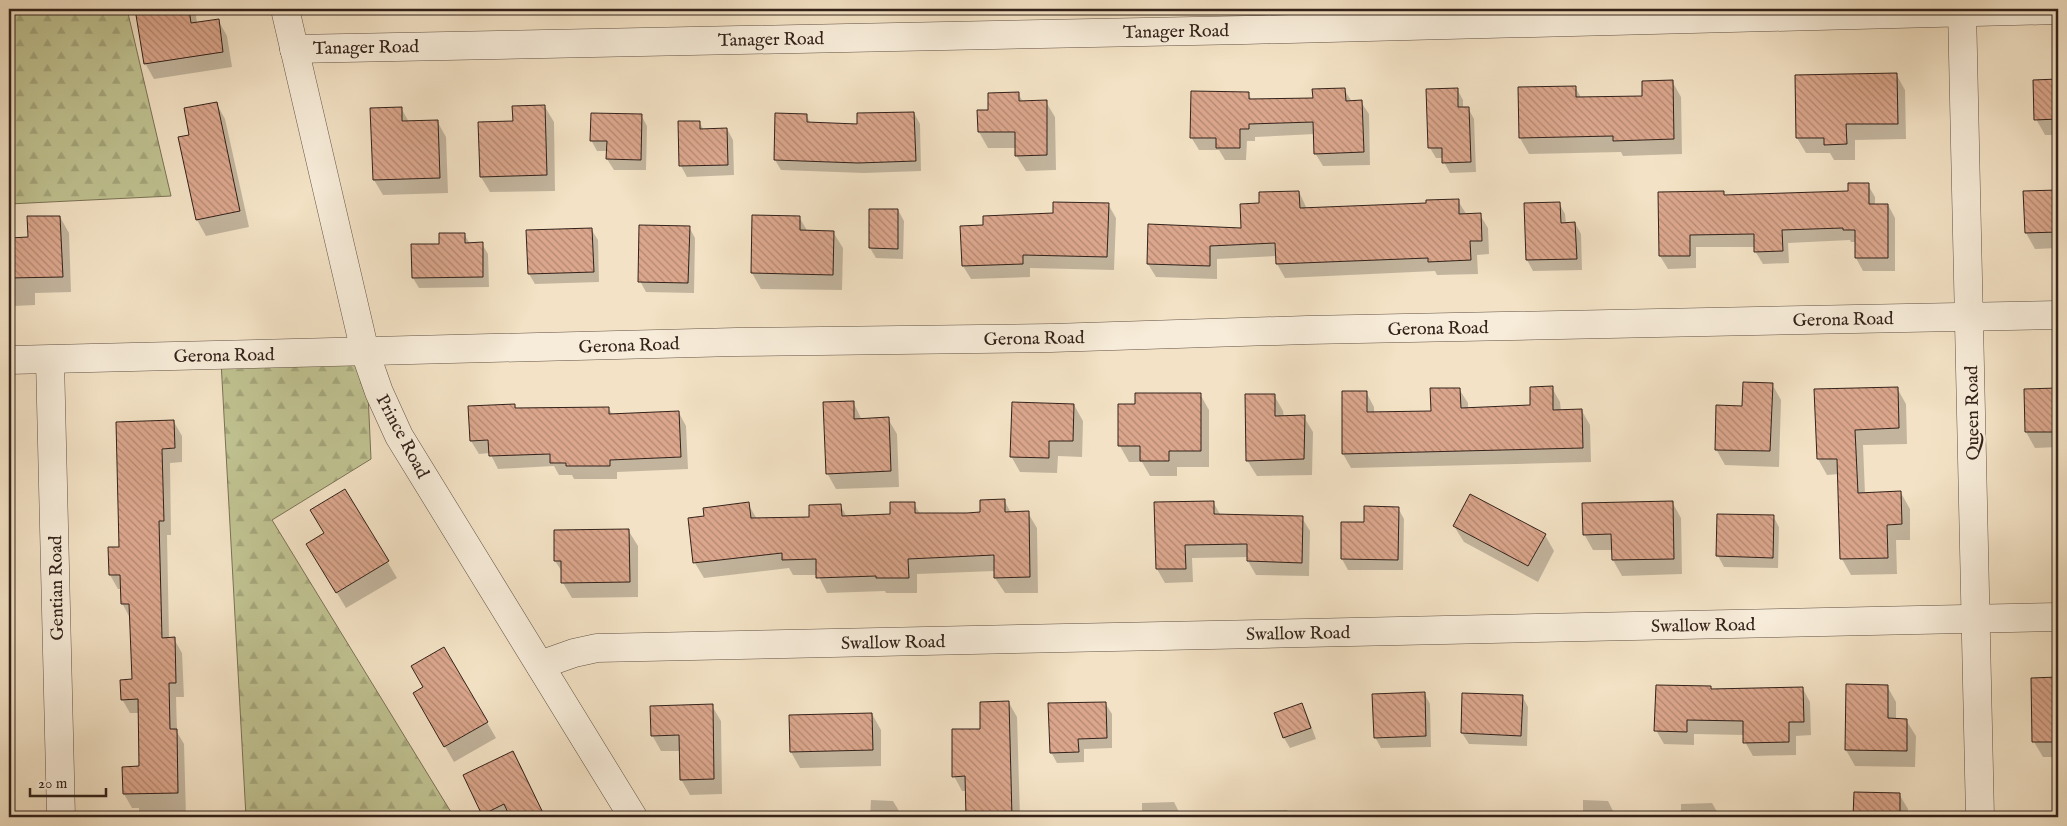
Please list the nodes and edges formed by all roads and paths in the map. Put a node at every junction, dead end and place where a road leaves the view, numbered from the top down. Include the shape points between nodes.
1 (285, 9) edge
2 (1962, 10) edge
3 (2058, 10) edge
4 (1549, 16) edge
5 (294, 48) junction
6 (2058, 315) edge
7 (1970, 317) junction
8 (365, 352) junction
9 (9, 360) edge
10 (50, 360) junction
11 (2058, 617) edge
12 (1976, 619) junction
13 (540, 665) junction
14 (61, 817) edge
15 (634, 817) edge
16 (1980, 817) edge

1 - 5 street, Prince Road
2 - 3 street, Tanager Road
2 - 4 street, Tanager Road
2 - 7 street, Queen Road
4 - 5 street, Tanager Road
5 - 8 street, Prince Road
6 - 7 street, Gerona Road
7 - 8 street, Gerona Road
7 - 12 street, Queen Road
8 - 10 street, Gerona Road
8 - 13 street, Prince Road via 399,436
9 - 10 street, Gerona Road
10 - 14 street, Gentian Road
11 - 12 street, Swallow Road
12 - 13 street, Swallow Road via 597,648 574,652
12 - 16 street, Queen Road
13 - 15 street, Prince Road

